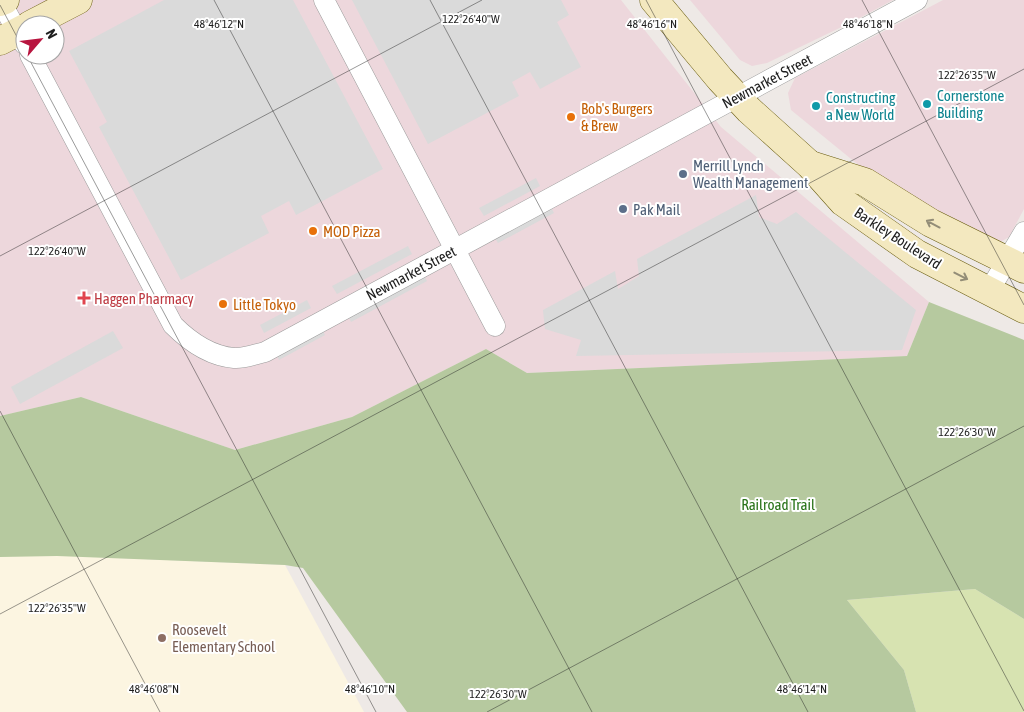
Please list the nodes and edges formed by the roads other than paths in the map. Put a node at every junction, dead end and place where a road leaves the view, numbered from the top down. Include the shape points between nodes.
1 (78, 0) edge
2 (324, 0) edge
3 (654, 0) edge
4 (917, 0) edge
5 (2, 1) edge
6 (56, 15) edge
7 (15, 26) edge
8 (35, 65) edge
9 (737, 97) junction
10 (810, 165) junction
11 (1024, 232) edge
12 (455, 250) junction
13 (1015, 265) edge
14 (989, 291) junction
15 (1024, 309) edge
16 (495, 326) dead end

1 - 6 main road
2 - 12 street
3 - 9 main road, Barkley Boulevard
4 - 9 street, Newmarket Street
5 - 7 street, Newmarket Street
8 - 12 street, Newmarket Street via 173,325 190,341 214,354 236,359 265,352
9 - 10 main road, Barkley Boulevard
9 - 12 street, Newmarket Street
13 -> 10 main road, Barkley Boulevard via 931,223 865,182
10 -> 14 main road, Barkley Boulevard via 844,202 917,254
11 - 13 street
12 - 16 street
13 - 14 street
14 - 15 main road, Barkley Boulevard

